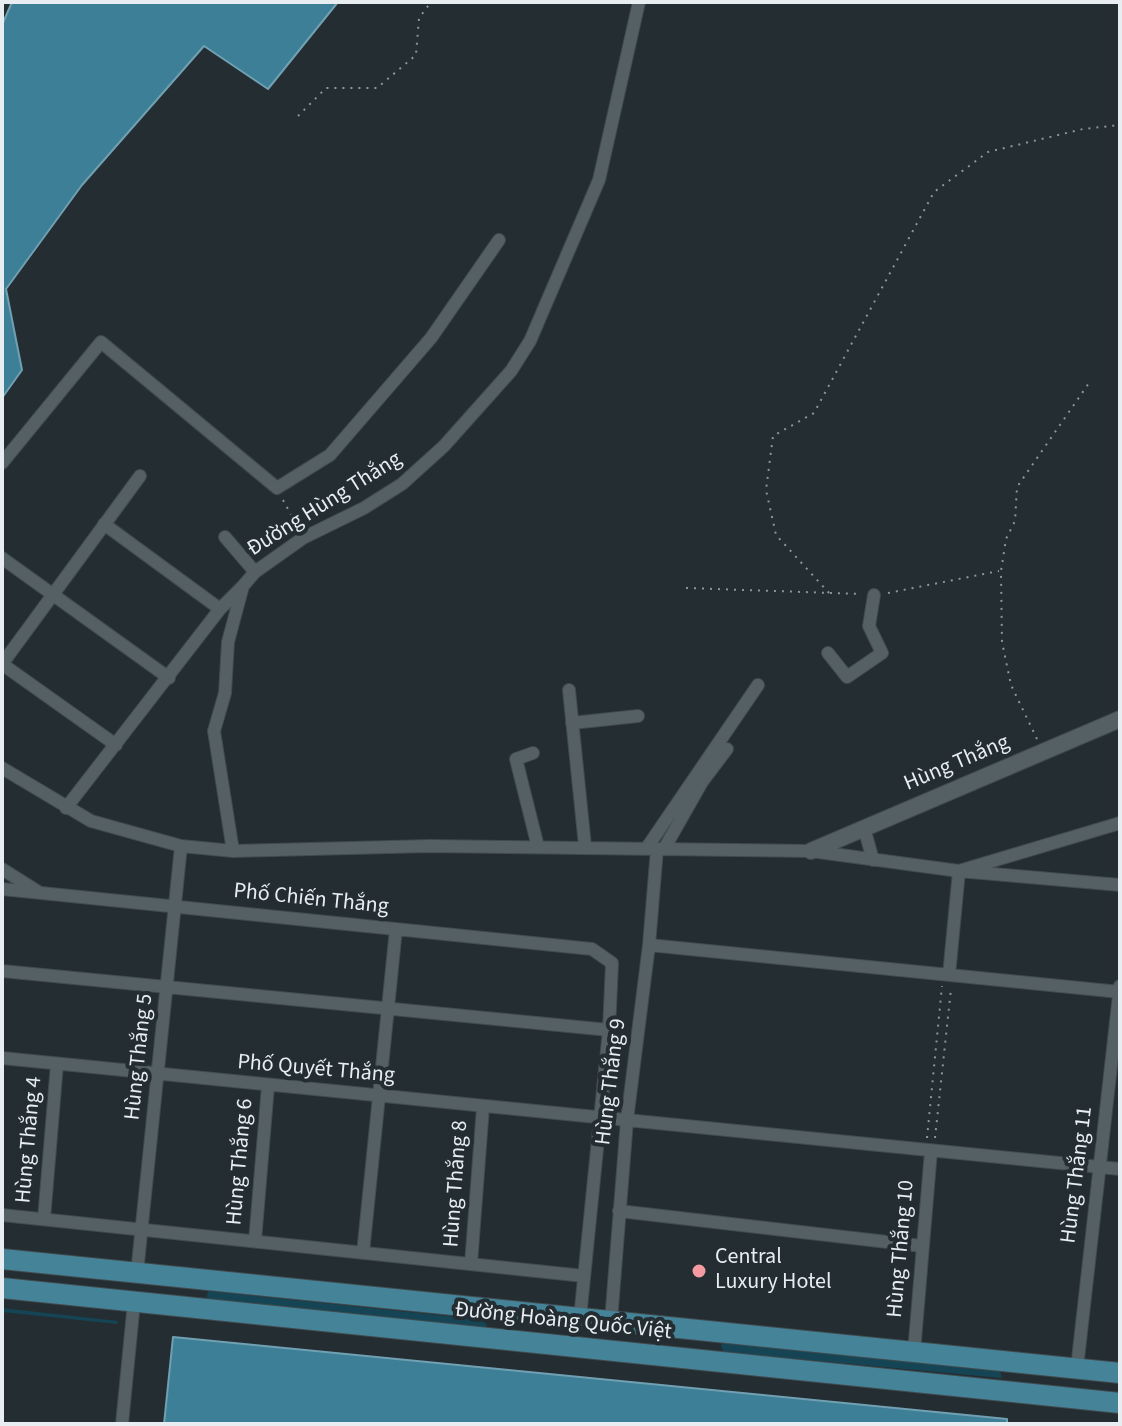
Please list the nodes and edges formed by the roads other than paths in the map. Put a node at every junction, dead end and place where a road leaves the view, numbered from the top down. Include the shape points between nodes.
1 (639, 2) edge
2 (499, 240) dead end
3 (2, 463) edge
4 (140, 476) dead end
5 (104, 524) junction
6 (225, 537) dead end
7 (2, 558) edge
8 (255, 572) junction
9 (243, 586) junction
10 (55, 595) junction
11 (874, 595) road end
12 (220, 609) junction
13 (828, 653) dead end
14 (2, 664) edge
15 (169, 678) junction
16 (758, 685) dead end
17 (569, 690) dead end
18 (638, 716) dead end
19 (1120, 719) edge
20 (572, 723) junction
21 (116, 745) junction
22 (727, 749) dead end
23 (533, 753) dead end
24 (2, 768) edge
25 (66, 808) junction
26 (1120, 823) edge
27 (864, 828) junction
28 (181, 846) junction
29 (585, 846) junction
30 (538, 847) junction
31 (656, 849) junction
32 (233, 851) junction
33 (811, 851) junction
34 (873, 860) junction
35 (2, 869) edge
36 (959, 871) junction
37 (1120, 885) edge
38 (2, 889) edge
39 (39, 892) junction
40 (175, 906) junction
41 (396, 929) junction
42 (649, 945) junction
43 (2, 971) edge
44 (949, 975) junction
45 (167, 990) junction
46 (1120, 990) edge
47 (388, 1010) junction
48 (609, 1030) junction
49 (2, 1058) edge
50 (57, 1064) junction
51 (158, 1074) junction
52 (1115, 1076) edge
53 (268, 1086) junction
54 (379, 1095) junction
55 (483, 1107) junction
56 (600, 1118) junction
57 (627, 1120) junction
58 (931, 1151) junction
59 (1099, 1167) junction
60 (1120, 1169) edge
61 (619, 1211) junction
62 (2, 1215) edge
63 (44, 1219) junction
64 (142, 1229) junction
65 (255, 1241) junction
66 (922, 1246) junction
67 (363, 1253) junction
68 (2, 1259) edge
69 (471, 1264) junction
70 (137, 1273) junction
71 (584, 1276) junction
72 (2, 1288) edge
73 (134, 1302) junction
74 (580, 1318) junction
75 (611, 1321) junction
76 (577, 1347) junction
77 (608, 1350) junction
78 (914, 1352) junction
79 (1077, 1368) junction
80 (1120, 1373) edge
81 (1075, 1398) junction
82 (1120, 1403) edge
83 (122, 1424) edge

1 - 8 street, Đường Hùng Thắng via 599,180 530,341 511,371 402,484 303,538
2 - 3 street via 431,338 340,445 277,488 101,342
4 - 5 street
5 - 10 street
5 - 12 street
6 - 8 street
7 - 10 street
8 - 9 street, Đường Hùng Thắng
9 - 12 street
9 - 32 street, Đường Hùng Thắng via 214,731
10 - 14 street
10 - 15 street
11 - 13 street via 869,626 882,653 847,677
12 - 15 street
14 - 21 street
15 - 21 street
16 - 31 street
17 - 20 street
18 - 20 street
19 - 27 street, Hùng Thắng
20 - 29 street
21 - 25 street
22 - 31 street
23 - 30 street via 516,759
24 - 25 street
25 - 28 street
26 - 36 street
27 - 33 street, Hùng Thắng
27 - 34 street
28 - 32 street
28 - 40 street, Hùng Thắng 5
29 - 30 street
29 - 31 street
30 - 32 street
31 - 33 street
31 - 42 street, Hùng Thắng 9
33 - 34 street
34 - 36 street
35 - 39 street
36 - 37 street
36 - 44 street
38 - 39 street, Phố Chiến Thắng
39 - 40 street, Phố Chiến Thắng
40 - 41 street, Phố Chiến Thắng
40 - 45 street, Hùng Thắng 5
41 - 47 street
41 - 48 street, Phố Chiến Thắng via 592,949 612,963
42 - 44 street
42 - 57 street, Hùng Thắng 9
43 - 45 street
44 - 46 street
45 - 47 street
45 - 51 street, Hùng Thắng 5
46 - 52 street, Hùng Thắng 11
47 - 48 street
47 - 54 street
48 - 56 street
49 - 50 street, Phố Quyết Thắng
50 - 51 street, Phố Quyết Thắng
50 - 63 street, Hùng Thắng 4
51 - 53 street, Phố Quyết Thắng
51 - 64 street, Hùng Thắng 5
52 - 59 street, Hùng Thắng 11
53 - 54 street, Phố Quyết Thắng
53 - 65 street, Hùng Thắng 6
54 - 55 street, Phố Quyết Thắng
54 - 67 street
55 - 56 street, Phố Quyết Thắng
55 - 69 street, Hùng Thắng 8
56 - 57 street, Phố Quyết Thắng
56 - 71 street
57 - 58 street, Phố Quyết Thắng
57 - 61 street, Hùng Thắng 9
58 - 59 street, Phố Quyết Thắng
58 - 66 street, Hùng Thắng 10
59 - 60 street, Phố Quyết Thắng
59 - 79 street, Hùng Thắng 11
61 - 66 street
61 - 75 street, Hùng Thắng 9
62 - 63 street
63 - 64 street
64 - 65 street
64 - 70 street, Hùng Thắng 5
65 - 67 street
66 - 78 street, Hùng Thắng 10
67 - 69 street
68 - 70 main road, Đường Hoàng Quốc Việt
69 - 71 street
70 - 73 main road
70 - 74 main road, Đường Hoàng Quốc Việt
71 - 74 street
72 - 73 main road, Đường Hoàng Quốc Việt
73 - 76 main road, Đường Hoàng Quốc Việt
73 - 83 street
74 - 75 main road, Đường Hoàng Quốc Việt
74 - 76 main road
75 - 77 main road
75 - 78 main road, Đường Hoàng Quốc Việt
76 - 77 main road, Đường Hoàng Quốc Việt
77 - 81 main road, Đường Hoàng Quốc Việt
78 - 79 main road, Đường Hoàng Quốc Việt
79 - 80 main road, Đường Hoàng Quốc Việt
79 - 81 main road
81 - 82 main road, Đường Hoàng Quốc Việt

